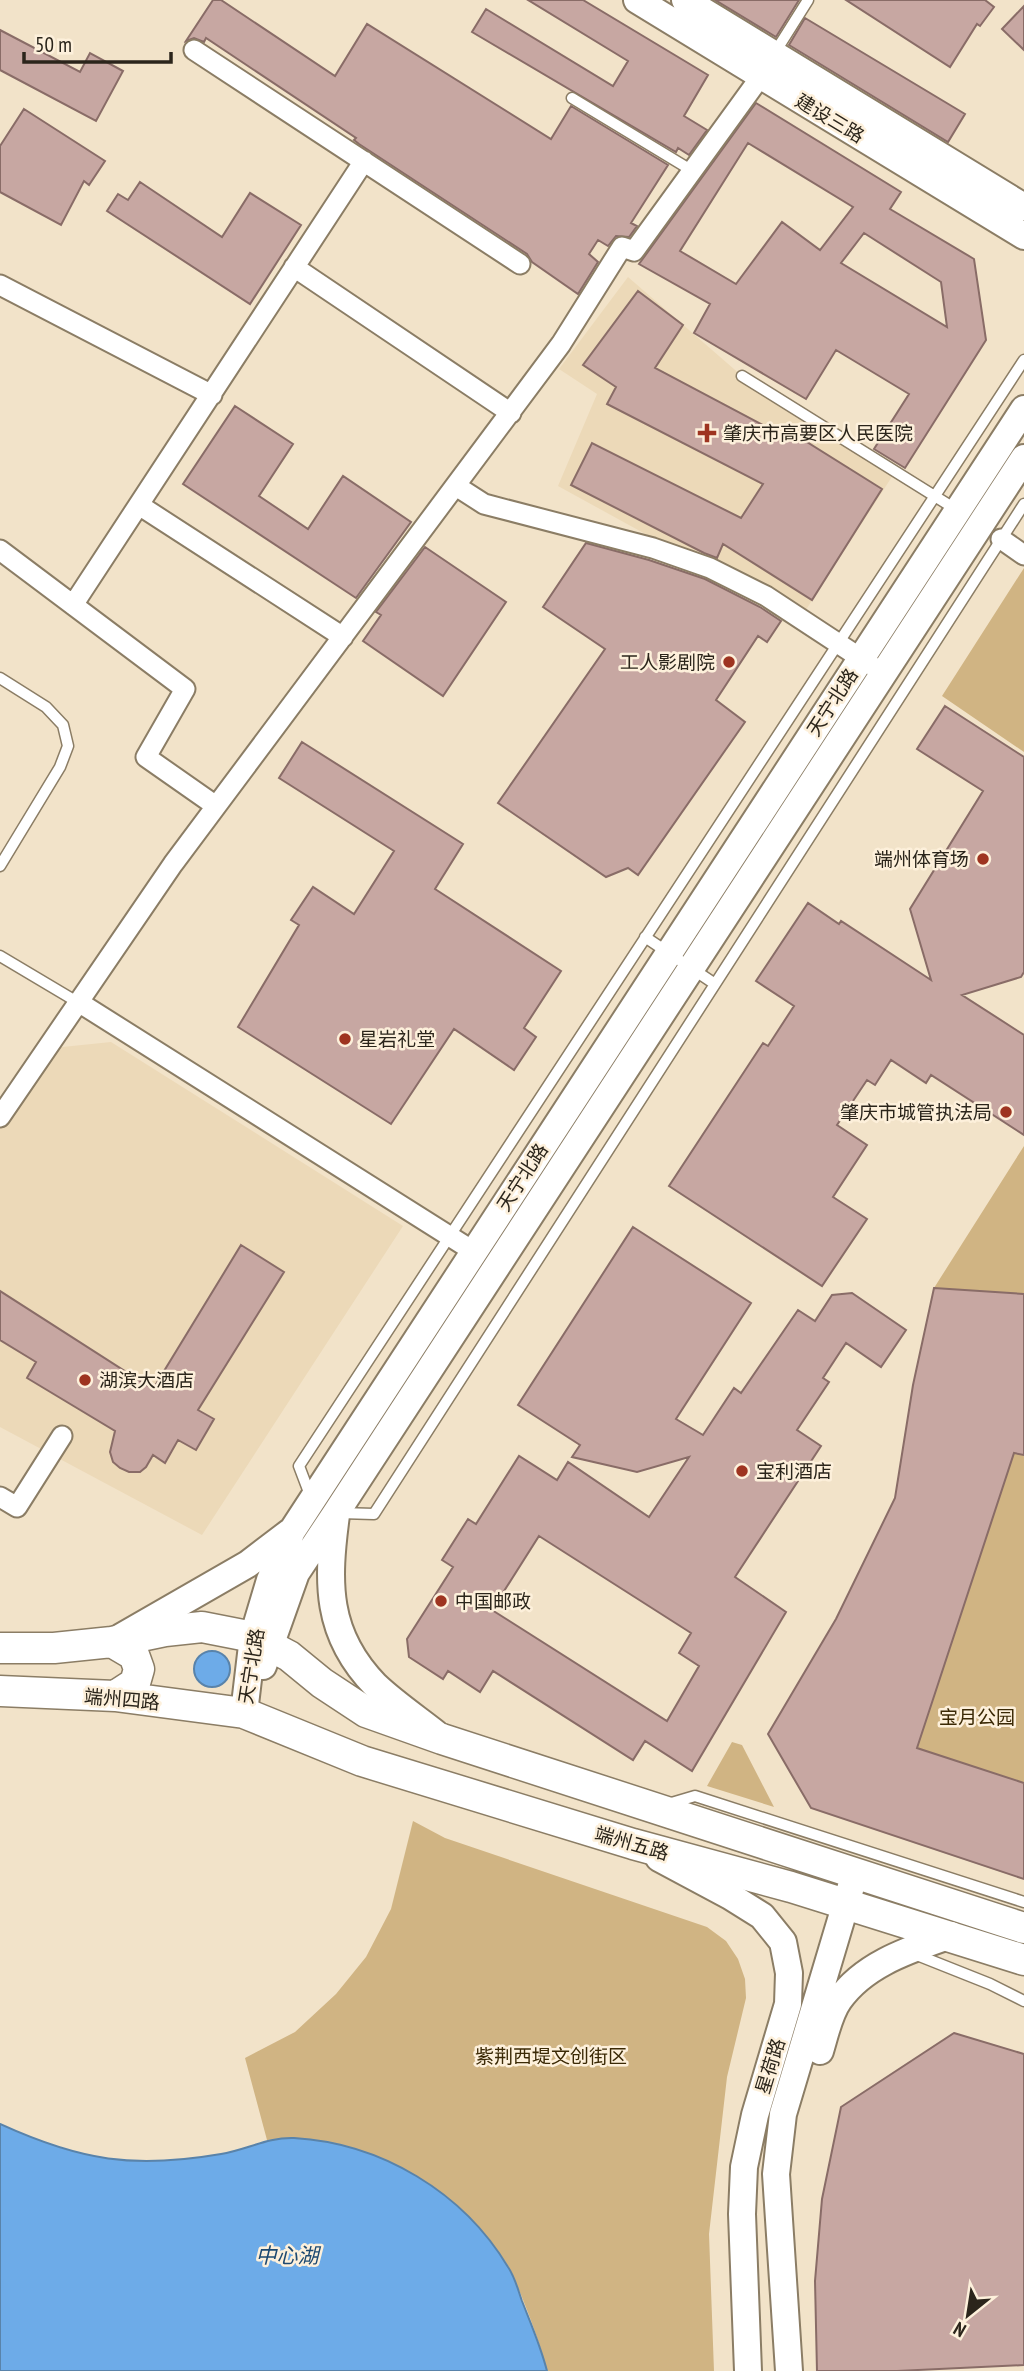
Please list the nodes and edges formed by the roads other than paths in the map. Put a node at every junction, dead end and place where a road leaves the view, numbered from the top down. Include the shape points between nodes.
1 (637, 0) edge
2 (685, 0) edge
3 (808, 0) edge
4 (194, 50) dead end
5 (767, 65) junction
6 (572, 98) dead end
7 (364, 161) junction
8 (691, 170) junction
9 (1024, 206) edge
10 (1024, 236) edge
11 (520, 264) dead end
12 (294, 268) junction
13 (0, 285) edge
14 (1024, 360) edge
15 (742, 376) dead end
16 (212, 395) junction
17 (1024, 409) edge
18 (510, 413) junction
19 (1024, 458) edge
20 (456, 486) junction
21 (934, 497) junction
22 (1024, 504) edge
23 (139, 505) junction
24 (957, 511) junction
25 (1001, 539) junction
26 (0, 550) edge
27 (1024, 555) edge
28 (73, 605) junction
29 (343, 637) junction
30 (838, 643) junction
31 (861, 658) junction
32 (884, 673) junction
33 (0, 678) edge
34 (216, 806) junction
35 (0, 866) edge
36 (645, 937) junction
37 (668, 953) junction
38 (0, 956) edge
39 (692, 968) junction
40 (715, 984) junction
41 (80, 1003) junction
42 (0, 1118) edge
43 (450, 1236) junction
44 (473, 1251) junction
45 (62, 1436) dead end
46 (0, 1497) edge
47 (312, 1499) junction
48 (336, 1513) junction
49 (292, 1531) junction
50 (262, 1641) junction
51 (112, 1642) junction
52 (0, 1648) edge
53 (0, 1691) edge
54 (115, 1696) junction
55 (244, 1713) junction
56 (442, 1739) junction
57 (653, 1808) junction
58 (633, 1844) junction
59 (855, 1873) junction
60 (1024, 1902) edge
61 (845, 1904) junction
62 (1024, 1928) edge
63 (951, 1935) junction
64 (905, 1951) junction
65 (1024, 1960) edge
66 (1024, 2001) edge
67 (776, 2174) junction
68 (748, 2371) edge
69 (789, 2371) edge

1 - 5 main road, 建设三路
2 - 5 main road, 建设三路
3 - 5 lane
4 - 7 street
5 - 8 street
5 - 9 main road, 建设三路
5 - 10 main road, 建设三路
6 - 8 lane
7 - 11 street
7 - 12 street
8 - 18 street via 634,251 621,247 561,344
12 - 16 street
12 - 18 street
13 - 16 street
14 - 21 lane
15 - 21 lane
16 - 23 street
17 - 24 main road, 天宁北路
18 - 20 street
19 - 32 main road, 天宁北路
20 - 29 street
20 - 30 street via 484,504 653,548 710,568 766,596
21 - 24 lane
21 - 30 lane
22 - 25 lane
23 - 28 street
23 - 29 street
24 - 31 main road, 天宁北路
25 - 27 street
25 - 40 lane
26 - 28 street
28 - 34 street via 185,689 146,757
29 - 34 street
30 - 31 street
30 - 36 lane
31 - 32 street
31 - 37 main road, 天宁北路
32 - 39 main road, 天宁北路
33 - 35 lane via 46,707 63,725 68,746
34 - 41 street
36 - 37 lane
36 - 43 lane
37 - 39 lane
37 - 44 main road, 天宁北路
38 - 41 lane
39 - 40 lane
39 - 48 main road, 天宁北路
40 - 48 lane via 374,1514
41 - 42 street
41 - 43 street
43 - 44 street
43 - 47 lane via 299,1466
44 - 47 main road, 天宁北路
45 - 46 street via 17,1507
47 - 49 main road, 天宁北路
48 - 50 main road, 天宁北路 via 296,1573
48 - 56 main road via 330,1591 348,1647 377,1687
49 - 50 main road, 天宁北路 via 270,1580
49 - 51 main road via 248,1564
50 - 51 main road via 202,1627
50 - 55 main road, 天宁北路
50 - 56 main road, 端州五路 via 366,1712
51 - 52 main road
51 - 54 main road via 134,1655 139,1669 135,1683
53 - 54 main road, 端州四路
54 - 55 main road, 端州四路
55 - 58 main road, 端州五路 via 362,1761
56 - 57 main road, 端州五路
57 - 59 main road, 端州五路
57 - 60 lane via 695,1796
58 - 61 main road, 端州五路
58 - 68 main road, 星荷路 via 762,1916 783,1942 788,2004 744,2166
59 - 61 main road, 星荷路
59 - 62 main road, 端州五路
61 - 63 main road, 端州五路
61 - 67 main road, 星荷路 via 783,2114
63 - 64 main road
63 - 65 main road, 端州五路
64 - 66 lane
64 - 67 main road via 871,1970 839,2000 802,2113
67 - 69 main road, 星荷路

